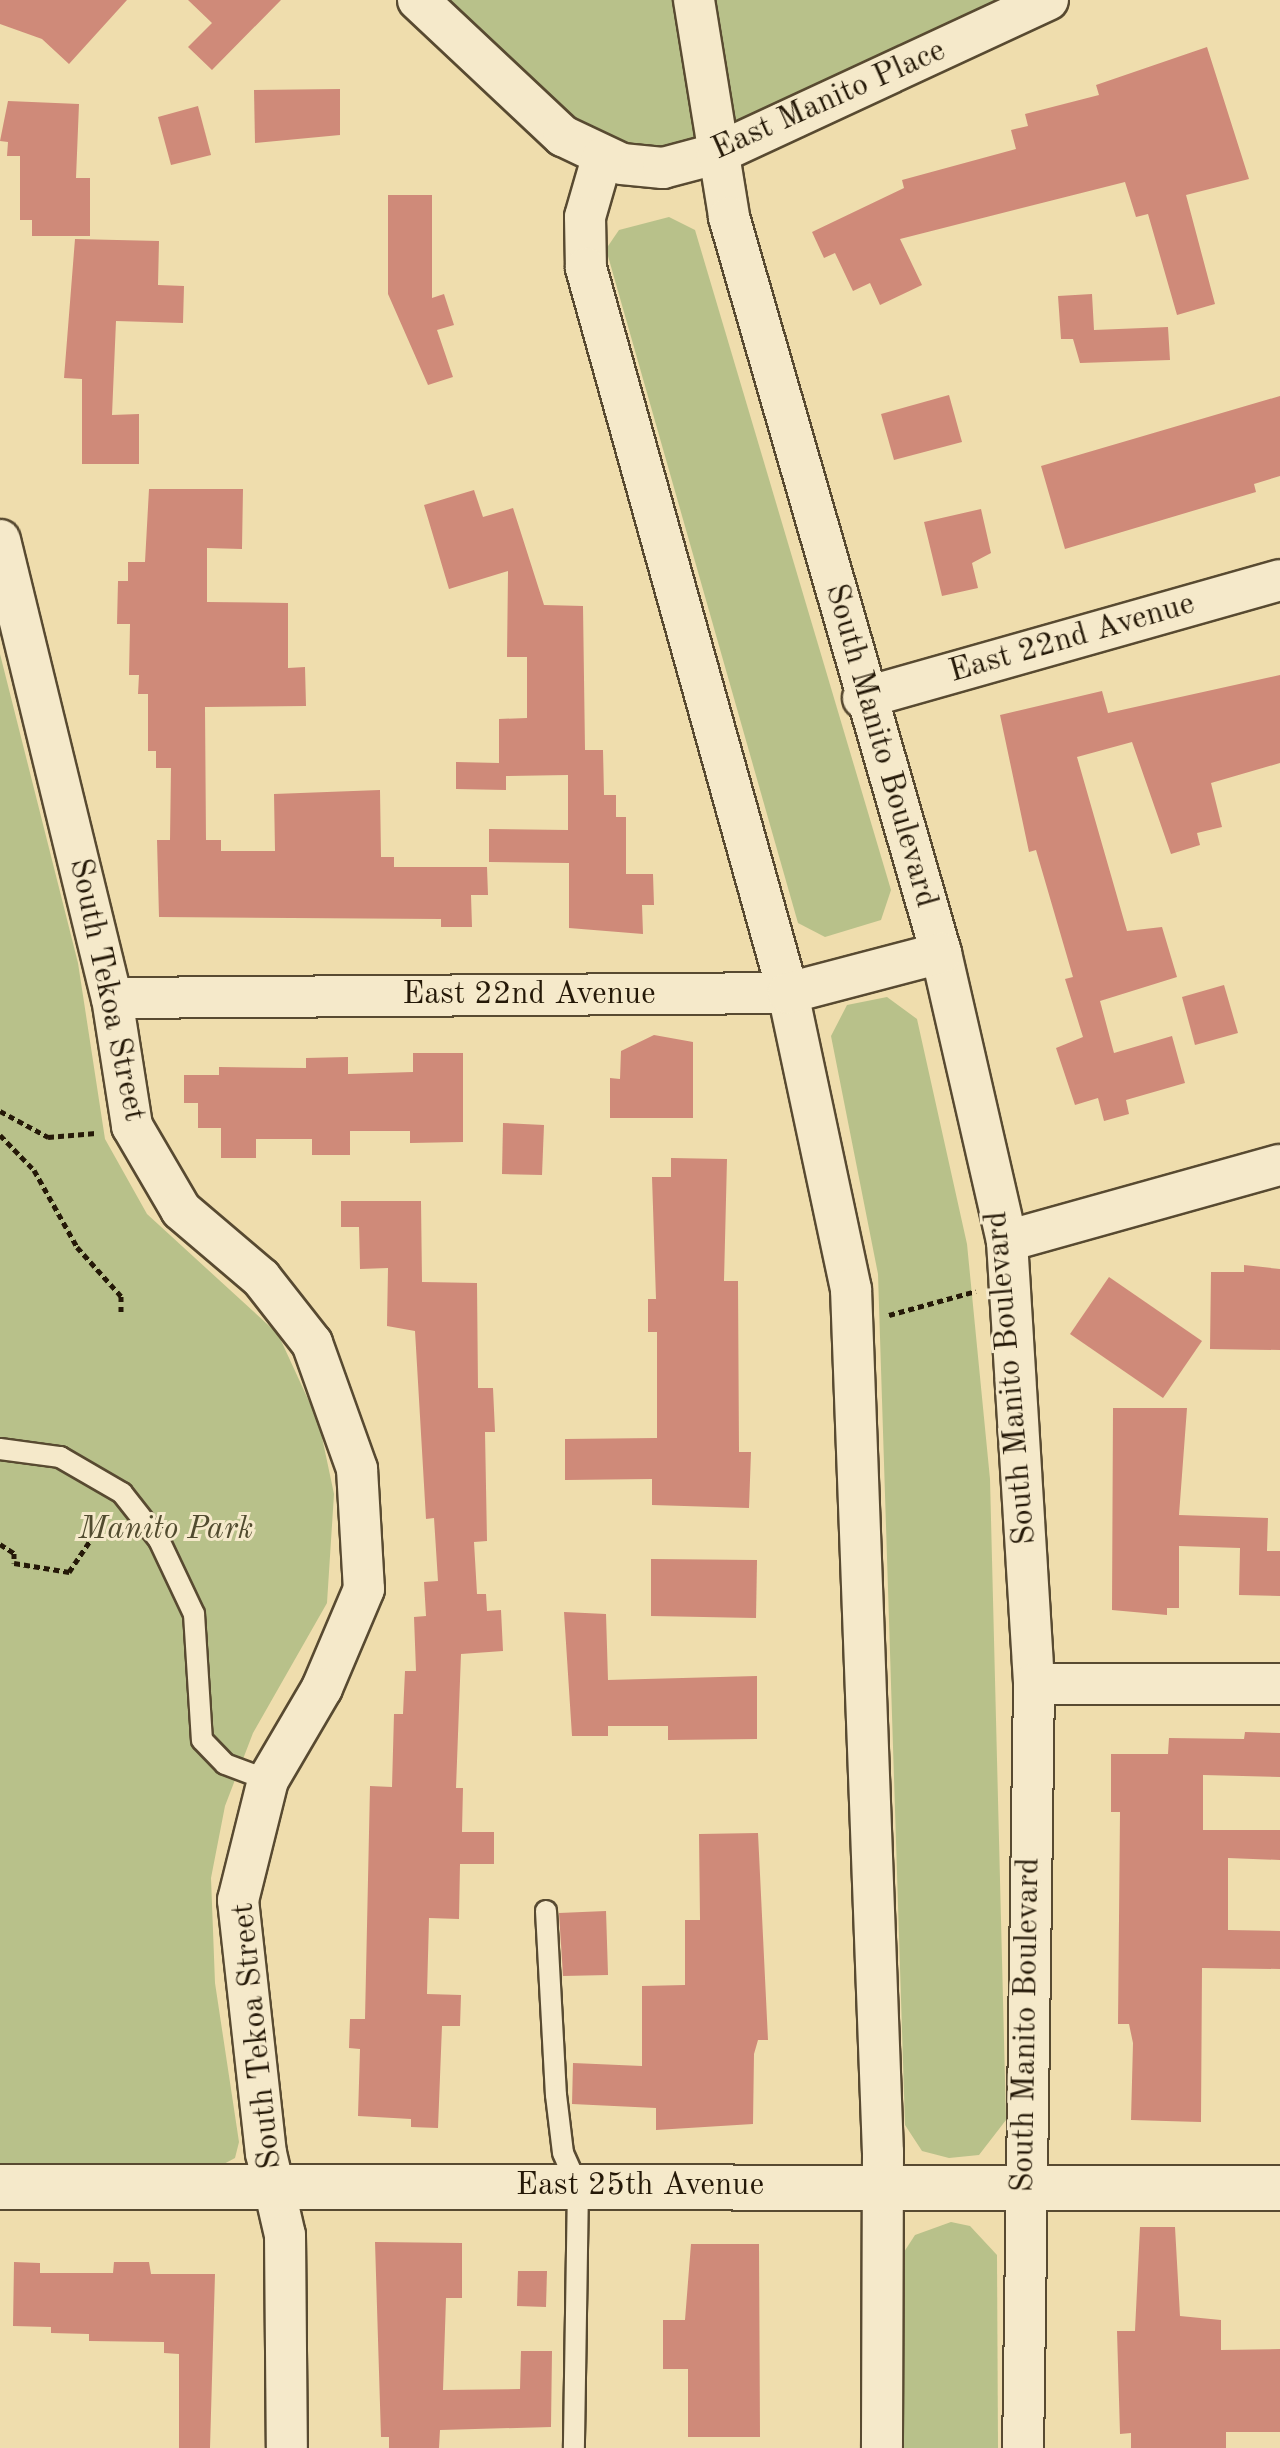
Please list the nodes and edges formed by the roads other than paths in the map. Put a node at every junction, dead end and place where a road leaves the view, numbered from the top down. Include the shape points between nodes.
1 (418, 0) edge
2 (694, 0) edge
3 (1048, 0) edge
4 (716, 154) junction
5 (602, 158) junction
6 (0, 540) edge
7 (1280, 580) edge
8 (863, 698) junction
9 (941, 953) junction
10 (788, 993) junction
11 (112, 998) junction
12 (1280, 1165) edge
13 (1007, 1241) junction
14 (0, 1449) edge
15 (1034, 1684) junction
16 (1280, 1684) edge
17 (268, 1780) junction
18 (546, 1911) dead end
19 (274, 2186) junction
20 (578, 2186) junction
21 (884, 2186) junction
22 (0, 2187) edge
23 (1280, 2188) edge
24 (1024, 2190) junction
25 (287, 2448) edge
26 (574, 2448) edge
27 (882, 2448) edge
28 (1023, 2448) edge

1 - 5 street via 543,120
2 - 4 street, South Manito Boulevard
3 - 4 street, East Manito Place
4 - 5 street, East Manito Place via 663,168
4 - 8 street, South Manito Boulevard
5 - 10 street via 583,232 593,298
6 - 11 street, South Tekoa Street
7 - 8 street, East 22nd Avenue
8 - 9 street, South Manito Boulevard
9 - 10 street, East 22nd Avenue
9 - 13 street, South Manito Boulevard
10 - 11 street, East 22nd Avenue
10 - 21 street via 851,1289
11 - 17 street, South Tekoa Street via 132,1126 181,1210 261,1278 312,1343 357,1469 364,1589 322,1688
12 - 13 street
13 - 15 street, South Manito Boulevard
14 - 17 lane via 60,1457 122,1493 159,1540 194,1614 202,1740 225,1764
15 - 16 street
15 - 24 street, South Manito Boulevard
17 - 19 street, South Tekoa Street via 238,1900
18 - 20 lane via 556,2095 563,2153
19 - 20 street, East 25th Avenue
19 - 22 street, East 25th Avenue
19 - 25 street, South Tekoa Street via 285,2235
20 - 21 street, East 25th Avenue
20 - 26 lane
21 - 24 street, East 25th Avenue
21 - 27 street
23 - 24 street, East 25th Avenue
24 - 28 street, South Manito Boulevard

